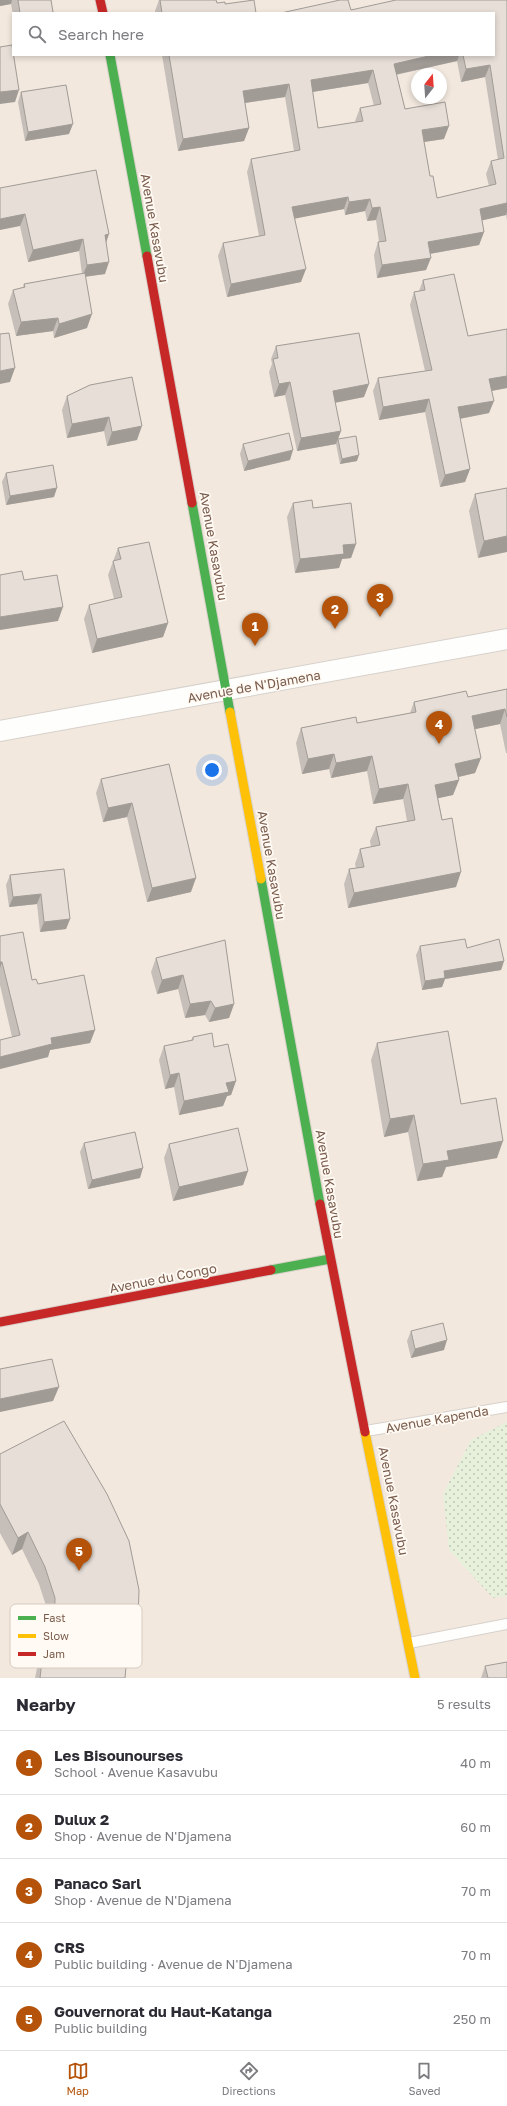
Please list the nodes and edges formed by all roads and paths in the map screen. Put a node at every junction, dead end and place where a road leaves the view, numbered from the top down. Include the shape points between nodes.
1 (100, 0) edge
2 (103, 12) edge
3 (110, 56) edge
4 (507, 639) edge
5 (227, 691) junction
6 (0, 731) edge
7 (330, 1259) junction
8 (0, 1322) edge
9 (507, 1407) edge
10 (366, 1430) junction
11 (507, 1624) edge
12 (409, 1643) junction
13 (416, 1678) edge

1 - 2 main road
3 - 5 main road, Avenue Kasavubu
4 - 5 street, Avenue de N'Djamena
5 - 6 street, Avenue de N'Djamena
5 - 7 main road, Avenue Kasavubu
7 - 8 main road, Avenue du Congo
7 - 10 main road, Avenue Kasavubu
9 - 10 lane, Avenue Kapenda
10 - 12 main road, Avenue Kasavubu
11 - 12 lane
12 - 13 main road, Avenue Kasavubu

